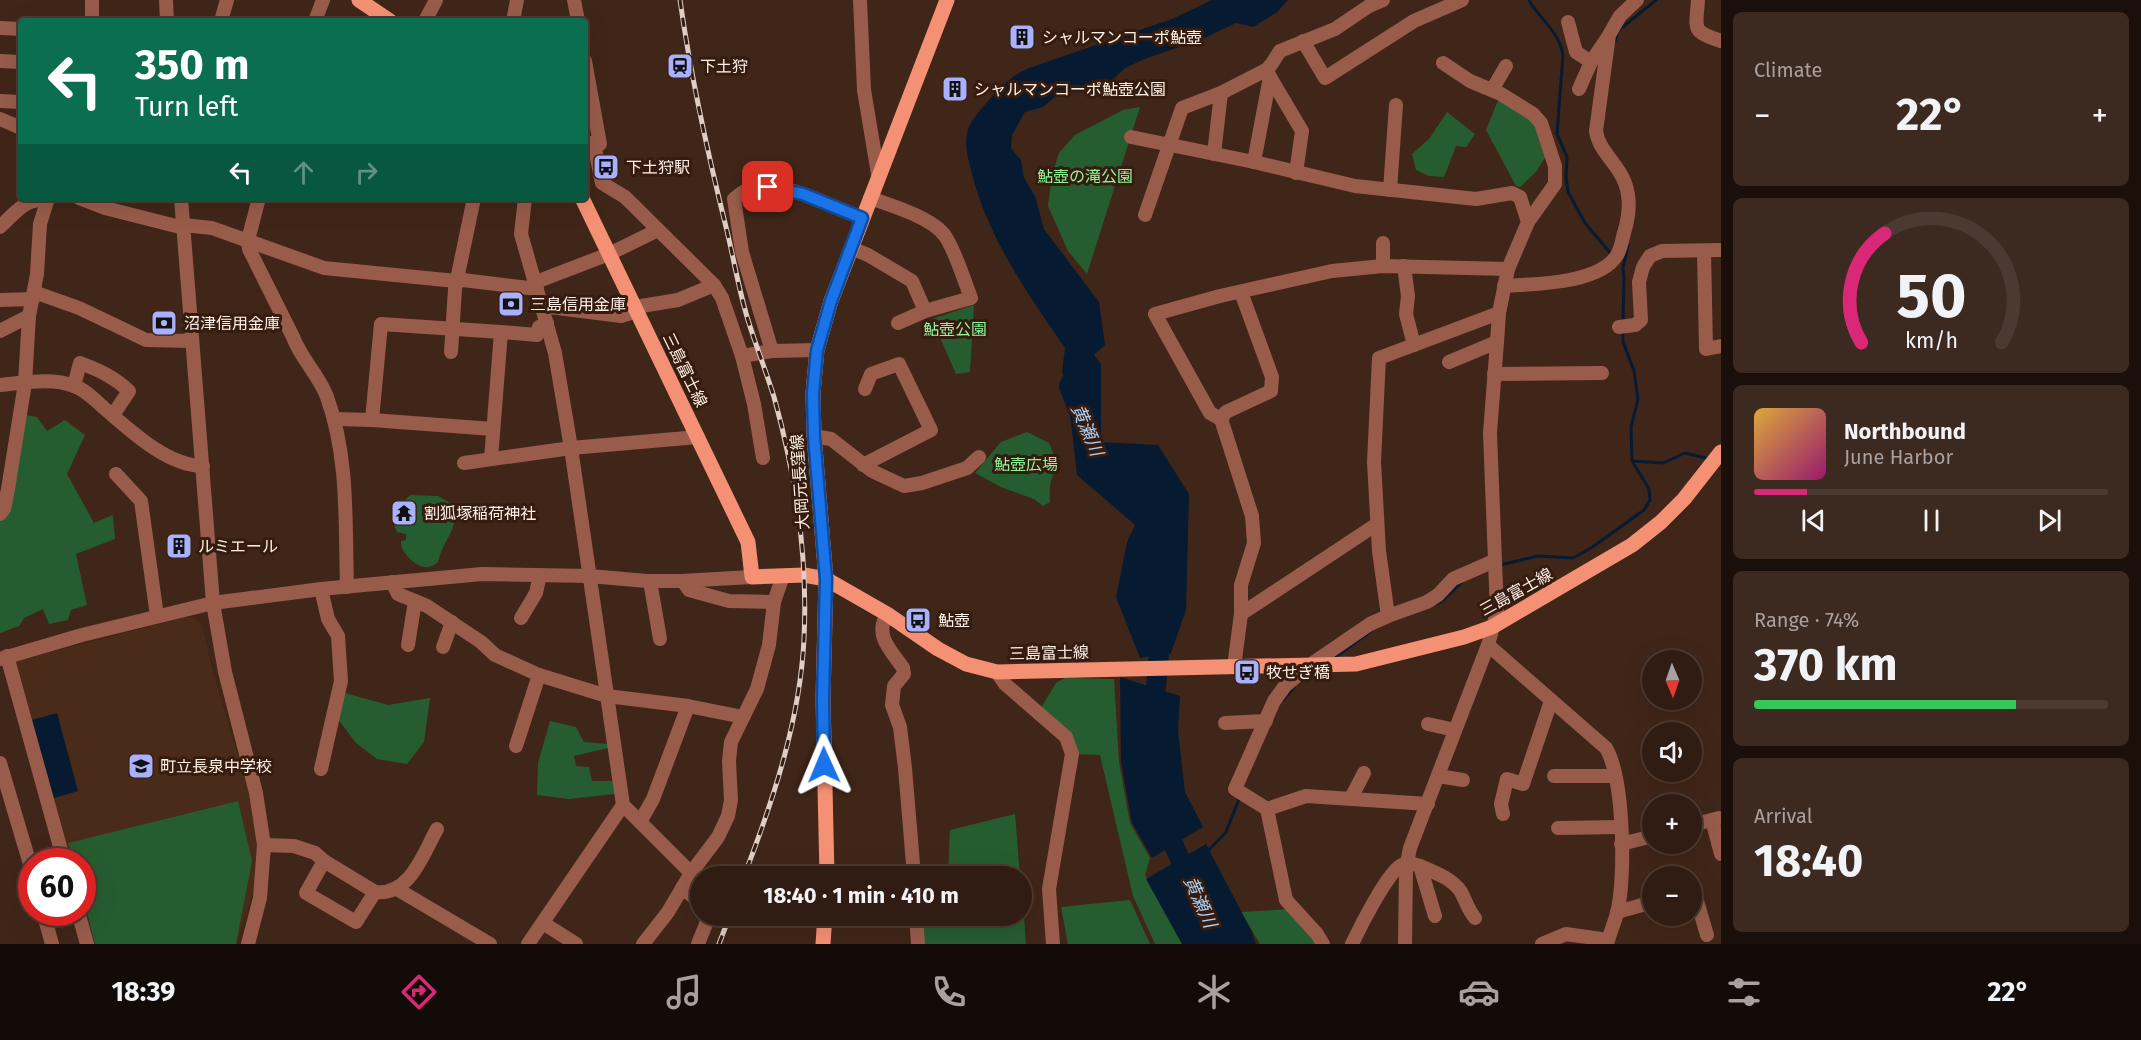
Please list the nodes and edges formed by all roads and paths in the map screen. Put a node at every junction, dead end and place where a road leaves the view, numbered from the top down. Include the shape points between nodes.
1 (92, 0) edge
2 (166, 0) edge
3 (227, 0) edge
4 (323, 0) edge
5 (436, 0) edge
6 (517, 0) edge
7 (574, 0) edge
8 (860, 0) edge
9 (947, 0) edge
10 (1383, 0) edge
11 (1462, 0) edge
12 (1637, 0) edge
13 (1698, 0) edge
14 (364, 1) edge
15 (92, 18) edge
16 (167, 18) edge
17 (222, 18) edge
18 (316, 18) edge
19 (386, 18) edge
20 (427, 18) edge
21 (514, 18) edge
22 (577, 18) edge
23 (1568, 22) dead end
24 (0, 28) edge
25 (18, 29) edge
26 (1610, 35) junction
27 (0, 39) edge
28 (1303, 41) junction
29 (1721, 41) edge
30 (0, 61) edge
31 (18, 62) edge
32 (1591, 62) junction
33 (1443, 63) dead end
34 (1506, 66) dead end
35 (1268, 74) junction
36 (588, 78) edge
37 (1579, 89) dead end
38 (1491, 90) junction
39 (1221, 93) junction
40 (0, 101) edge
41 (18, 102) edge
42 (1396, 105) dead end
43 (1, 125) edge
44 (18, 128) edge
45 (1131, 137) dead end
46 (590, 143) edge
47 (1169, 146) junction
48 (1214, 154) junction
49 (1254, 162) junction
50 (1296, 173) junction
51 (878, 174) junction
52 (1390, 190) junction
53 (870, 198) junction
54 (34, 201) edge
55 (47, 201) edge
56 (87, 201) edge
57 (181, 201) edge
58 (259, 201) edge
59 (473, 201) edge
60 (525, 201) edge
61 (583, 201) edge
62 (1145, 215) dead end
63 (862, 218) junction
64 (1528, 222) junction
65 (184, 226) junction
66 (0, 227) edge
67 (658, 230) junction
68 (248, 240) junction
69 (1383, 243) dead end
70 (851, 248) junction
71 (1704, 250) junction
72 (1721, 250) edge
73 (609, 254) junction
74 (1383, 267) junction
75 (1404, 267) junction
76 (1508, 269) junction
77 (456, 281) junction
78 (714, 285) junction
79 (536, 286) junction
80 (1504, 286) junction
81 (1241, 292) junction
82 (33, 296) junction
83 (0, 300) edge
84 (542, 306) junction
85 (636, 309) junction
86 (925, 311) junction
87 (1499, 313) junction
88 (29, 316) junction
89 (547, 323) junction
90 (898, 323) dead end
91 (1619, 327) dead end
92 (452, 328) junction
93 (0, 331) edge
94 (501, 333) junction
95 (192, 341) junction
96 (1497, 342) junction
97 (1414, 345) junction
98 (1721, 346) edge
99 (817, 350) junction
100 (772, 351) junction
101 (451, 352) dead end
102 (742, 356) junction
103 (1449, 362) dead end
104 (1602, 373) dead end
105 (1494, 374) junction
106 (25, 383) junction
107 (0, 385) edge
108 (74, 386) junction
109 (866, 389) dead end
110 (113, 415) junction
111 (1221, 418) junction
112 (334, 419) junction
113 (372, 420) junction
114 (493, 429) junction
115 (814, 436) junction
116 (698, 437) junction
117 (571, 448) junction
118 (1721, 452) edge
119 (979, 457) dead end
120 (763, 458) dead end
121 (491, 459) junction
122 (464, 463) dead end
123 (863, 465) junction
124 (202, 466) junction
125 (116, 474) dead end
126 (0, 514) edge
127 (1377, 524) junction
128 (1494, 561) junction
129 (540, 575) junction
130 (590, 576) junction
131 (783, 576) junction
132 (752, 577) junction
133 (826, 579) junction
134 (650, 581) junction
135 (683, 581) junction
136 (392, 582) junction
137 (346, 587) junction
138 (321, 589) junction
139 (415, 601) junction
140 (774, 602) junction
141 (213, 603) junction
142 (887, 614) junction
143 (1240, 615) junction
144 (157, 616) junction
145 (1388, 616) junction
146 (521, 618) dead end
147 (452, 622) junction
148 (1492, 627) junction
149 (660, 639) dead end
150 (408, 645) dead end
151 (1488, 645) junction
152 (443, 647) dead end
153 (4, 658) edge
154 (1321, 665) junction
155 (1234, 667) junction
156 (997, 672) junction
157 (539, 675) junction
158 (607, 696) junction
159 (1551, 701) junction
160 (688, 706) junction
161 (743, 717) junction
162 (1266, 721) junction
163 (1225, 723) dead end
164 (1428, 724) dead end
165 (1455, 730) junction
166 (516, 746) dead end
167 (0, 763) edge
168 (321, 769) dead end
169 (1364, 773) dead end
170 (1438, 776) junction
171 (1554, 776) dead end
172 (1615, 776) junction
173 (1463, 780) dead end
174 (1351, 798) junction
175 (1428, 804) junction
176 (623, 805) junction
177 (1267, 809) junction
178 (1503, 814) dead end
179 (1717, 819) edge
180 (640, 822) junction
181 (1702, 823) edge
182 (1620, 826) junction
183 (1558, 828) dead end
184 (437, 829) dead end
185 (1642, 839) edge
186 (1621, 844) junction
187 (264, 845) junction
188 (25, 848) edge
189 (60, 848) edge
190 (1721, 854) edge
191 (324, 861) junction
192 (1414, 864) junction
193 (696, 866) edge
194 (827, 866) edge
195 (913, 866) edge
196 (690, 872) edge
197 (690, 875) edge
198 (682, 888) junction
199 (397, 889) junction
200 (375, 892) junction
201 (690, 894) edge
202 (1642, 905) edge
203 (1617, 912) junction
204 (1435, 916) dead end
205 (1474, 918) dead end
206 (1702, 918) edge
207 (543, 923) junction
208 (47, 926) edge
209 (82, 926) edge
210 (705, 926) edge
211 (824, 926) edge
212 (917, 926) edge
213 (1707, 935) dead end
214 (1608, 942) edge
215 (52, 944) edge
216 (87, 944) edge
217 (248, 944) edge
218 (490, 944) edge
219 (528, 944) edge
220 (576, 944) edge
221 (643, 944) edge
222 (698, 944) edge
223 (823, 944) edge
224 (918, 944) edge
225 (1053, 944) edge
226 (1323, 944) edge
227 (1352, 944) edge
228 (1406, 944) edge
229 (1542, 944) edge

1 - 15 street
2 - 16 street
3 - 17 street
4 - 18 street
5 - 20 street
6 - 21 street
7 - 22 street
8 - 51 street via 864,90
9 - 51 main road, 大岡元長窪線
10 - 28 street via 1335,30
11 - 28 street via 1414,21 1325,78
12 - 26 street via 1620,16
13 - 29 street via 1696,26 1702,34
14 - 19 main road
23 - 32 street via 1576,52
24 - 25 street
24 - 27 street
26 - 32 street
26 - 80 street via 1596,131 1598,142 1628,193 1628,219 1617,255 1598,272 1575,279
28 - 35 street via 1280,51
30 - 31 street
32 - 37 street
33 - 38 street
34 - 38 street
35 - 39 street
35 - 49 street
35 - 50 street via 1302,131
36 - 46 street via 600,144
38 - 64 street via 1533,114 1541,123 1555,166 1555,184
39 - 47 street via 1182,108
39 - 48 street
40 - 41 street
42 - 52 street
43 - 44 street
45 - 47 street
46 - 67 street via 602,183 625,197
47 - 48 street
47 - 62 street
48 - 49 street
49 - 50 street
50 - 52 street
51 - 53 main road, 大岡元長窪線
52 - 64 street via 1476,199 1512,193 1520,197
53 - 63 main road, 大岡元長窪線
53 - 86 street via 904,209 946,236 971,297
54 - 66 street via 24,204
55 - 82 street via 40,224
56 - 65 street
57 - 65 street
58 - 68 street
59 - 77 street
60 - 79 street via 521,234
61 - 73 main road, 三島富士線
63 - 70 main road, 大岡元長窪線
63 - 100 street via 780,188 751,188 734,199 742,252
64 - 76 street
65 - 68 street via 212,228
65 - 95 street
67 - 73 street
67 - 78 street
68 - 77 street via 324,268
68 - 112 street via 298,351 326,393
69 - 74 street
70 - 86 street via 912,281
70 - 99 main road, 大岡元長窪線
71 - 72 street
71 - 91 street via 1662,251 1650,256 1639,282 1641,320
71 - 98 street via 1706,349
73 - 79 street
73 - 85 main road, 三島富士線
74 - 75 street
74 - 81 street via 1332,271
75 - 76 street
75 - 97 street via 1406,314
76 - 80 street
77 - 79 street
77 - 92 street
78 - 85 street via 678,300
78 - 102 street
79 - 84 street
80 - 87 street
81 - 111 street via 1272,377 1272,391
81 - 111 street via 1155,314 1210,413
82 - 83 street
82 - 88 street
82 - 95 street via 78,308 146,340
84 - 85 street via 621,316
84 - 89 street
85 - 116 main road, 三島富士線
86 - 90 street
87 - 96 street
87 - 97 street
88 - 93 street
88 - 106 street
89 - 94 street via 537,335
89 - 117 street
92 - 94 street
92 - 101 street
92 - 113 street via 381,324
94 - 114 street
95 - 124 street
96 - 103 street
96 - 105 street
97 - 127 street via 1379,358 1374,462
99 - 100 street
99 - 115 main road, 大岡元長窪線
100 - 102 street
102 - 120 street
104 - 105 street
105 - 128 street via 1490,433
106 - 107 street
106 - 108 street via 54,381
106 - 126 street via 6,499
108 - 110 street
108 - 110 street via 80,363 118,381 129,392
109 - 123 street via 871,374 899,364 931,430
110 - 124 street via 178,462
111 - 143 street via 1252,516 1254,543 1241,585
112 - 113 street
112 - 137 street via 345,487
113 - 114 street
114 - 121 street
115 - 123 street via 831,440
115 - 133 main road, 大岡元長窪線
116 - 117 street
116 - 132 main road, 三島富士線 via 748,542
117 - 121 street
117 - 130 street
118 - 148 main road, 三島富士線 via 1684,499 1632,545
119 - 123 street via 967,468 910,486
121 - 122 street
124 - 141 street
125 - 144 street via 141,501
127 - 143 street
127 - 145 street
128 - 145 street via 1453,579 1427,602
128 - 148 street via 1497,612
129 - 130 street
129 - 136 street via 482,574
129 - 146 street via 536,594
130 - 134 street
130 - 158 street
131 - 132 main road, 三島富士線
131 - 133 main road, 三島富士線
131 - 140 street
132 - 135 street
133 - 142 main road, 三島富士線
133 - 194 main road, 大岡元長窪線 via 823,698
134 - 135 street
134 - 149 street
135 - 140 street via 689,590 707,596 729,601
136 - 137 street
136 - 139 street via 398,594
137 - 138 street
138 - 141 street
138 - 168 street via 328,619 339,636 341,681
139 - 147 street
139 - 150 street
140 - 161 street via 769,645 757,689
141 - 144 street
141 - 187 street
142 - 156 main road, 三島富士線 via 966,664
142 - 195 street via 881,624 883,636 904,674 894,686 892,705 900,727
143 - 155 street
144 - 153 street
145 - 154 street via 1370,624
147 - 152 street
147 - 157 street via 495,655
148 - 151 street
148 - 154 main road, 三島富士線 via 1375,660
151 - 159 street
151 - 165 street
153 - 189 street
154 - 155 main road, 三島富士線
154 - 162 street via 1285,686
155 - 156 main road, 三島富士線
156 - 225 street via 1005,684 1066,737 1072,754 1049,889
157 - 158 street
157 - 166 street
158 - 160 street
158 - 176 street
159 - 172 street via 1606,748
159 - 178 street via 1523,784 1507,779 1501,804
160 - 161 street
160 - 180 street via 653,799
161 - 193 street via 731,742 728,816
162 - 163 street
162 - 177 street via 1235,789
164 - 165 street
165 - 170 street
167 - 188 street
169 - 174 street
170 - 173 street
170 - 175 street
171 - 172 street
172 - 182 street
174 - 175 street
174 - 177 street via 1306,796
175 - 192 street via 1410,848
176 - 180 street
176 - 207 street
177 - 226 street via 1287,900
179 - 181 street
179 - 190 street
180 - 196 street
182 - 183 street
182 - 186 street
184 - 199 street via 411,877
185 - 186 street
186 - 203 street
187 - 191 street via 294,846 315,853
187 - 217 street via 260,898
191 - 200 street
191 - 200 street via 306,893 356,922
192 - 204 street
192 - 205 street via 1450,881 1461,892
192 - 227 street via 1399,866
192 - 228 street
197 - 198 street
198 - 201 street
198 - 221 street
199 - 200 street
199 - 218 street
202 - 203 street
203 - 214 street
206 - 213 street
207 - 219 street
207 - 220 street
208 - 215 street
209 - 216 street
210 - 222 street
211 - 223 main road
212 - 224 street
214 - 229 street via 1566,934

